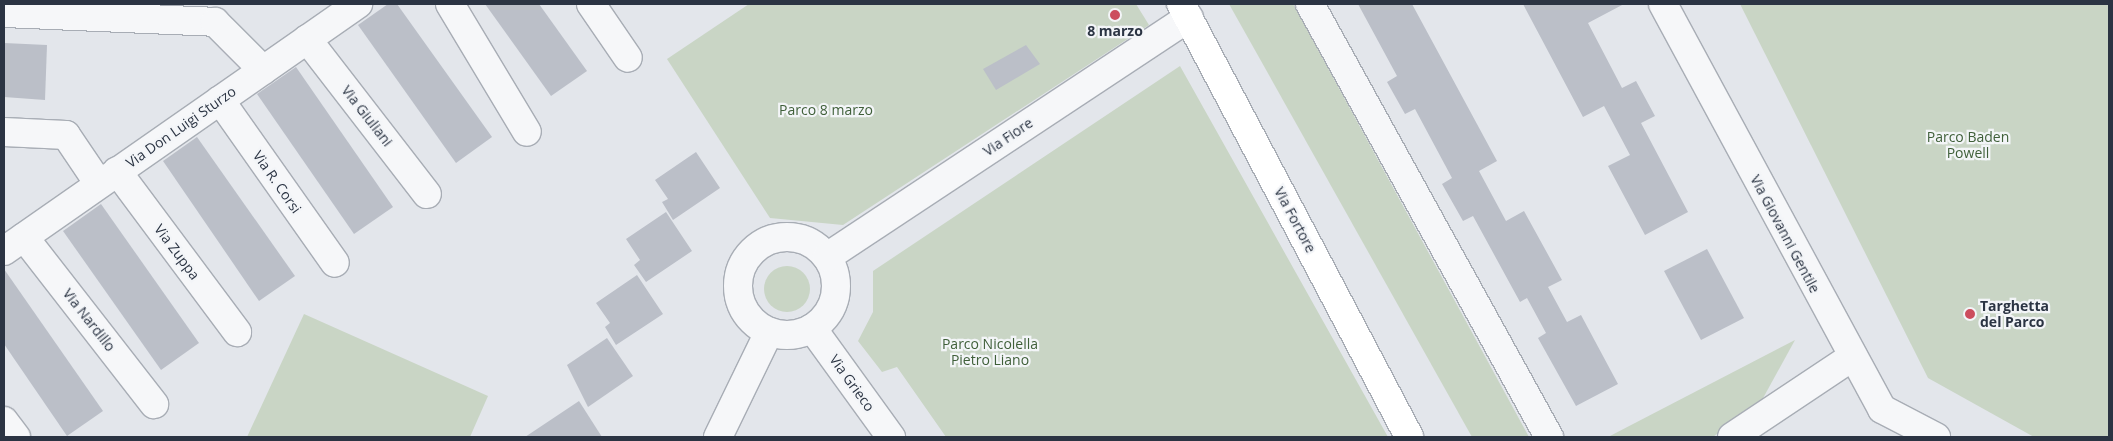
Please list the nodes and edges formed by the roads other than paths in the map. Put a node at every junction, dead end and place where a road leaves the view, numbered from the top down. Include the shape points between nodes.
1 (358, 4) edge
2 (450, 4) edge
3 (592, 4) edge
4 (1310, 4) edge
5 (1663, 4) edge
6 (1185, 11) edge
7 (4, 13) edge
8 (307, 39) junction
9 (628, 58) dead end
10 (264, 70) junction
11 (220, 100) junction
12 (4, 132) edge
13 (527, 132) dead end
14 (108, 178) junction
15 (427, 194) dead end
16 (14, 244) edge
17 (827, 257) junction
18 (335, 263) dead end
19 (812, 328) junction
20 (237, 332) dead end
21 (769, 332) junction
22 (1852, 357) junction
23 (154, 404) dead end
24 (4, 421) edge
25 (16, 437) edge
26 (718, 437) edge
27 (891, 437) edge
28 (1409, 437) edge
29 (1548, 437) edge
30 (1732, 437) edge
31 (1936, 437) edge

1 - 8 street, Via Don Luigi Sturzo
2 - 13 street
3 - 9 street
4 - 29 street
5 - 22 street, Via Giovanni Gentile
6 - 17 street, Via Fiore
6 - 28 street, Via Fortore
7 - 10 street via 214,22
8 - 10 street, Via Don Luigi Sturzo
8 - 15 street, Via Giuliani
10 - 11 street, Via Don Luigi Sturzo
11 - 14 street, Via Don Luigi Sturzo
11 - 18 street, Via R. Corsi
12 - 14 street, Via Zuppa via 66,135
14 - 16 street, Via Don Luigi Sturzo
14 - 20 street, Via Zuppa
16 - 23 street, Via Nardillo
17 - 19 street via 834,272 833,301
17 - 21 street via 808,242 784,236 767,240 743,262 738,295 744,310
19 - 21 street via 783,335
19 - 27 street, Via Grieco
21 - 26 street
22 - 30 street
22 - 31 street, Via Giovanni Gentile via 1882,409
24 - 25 street

